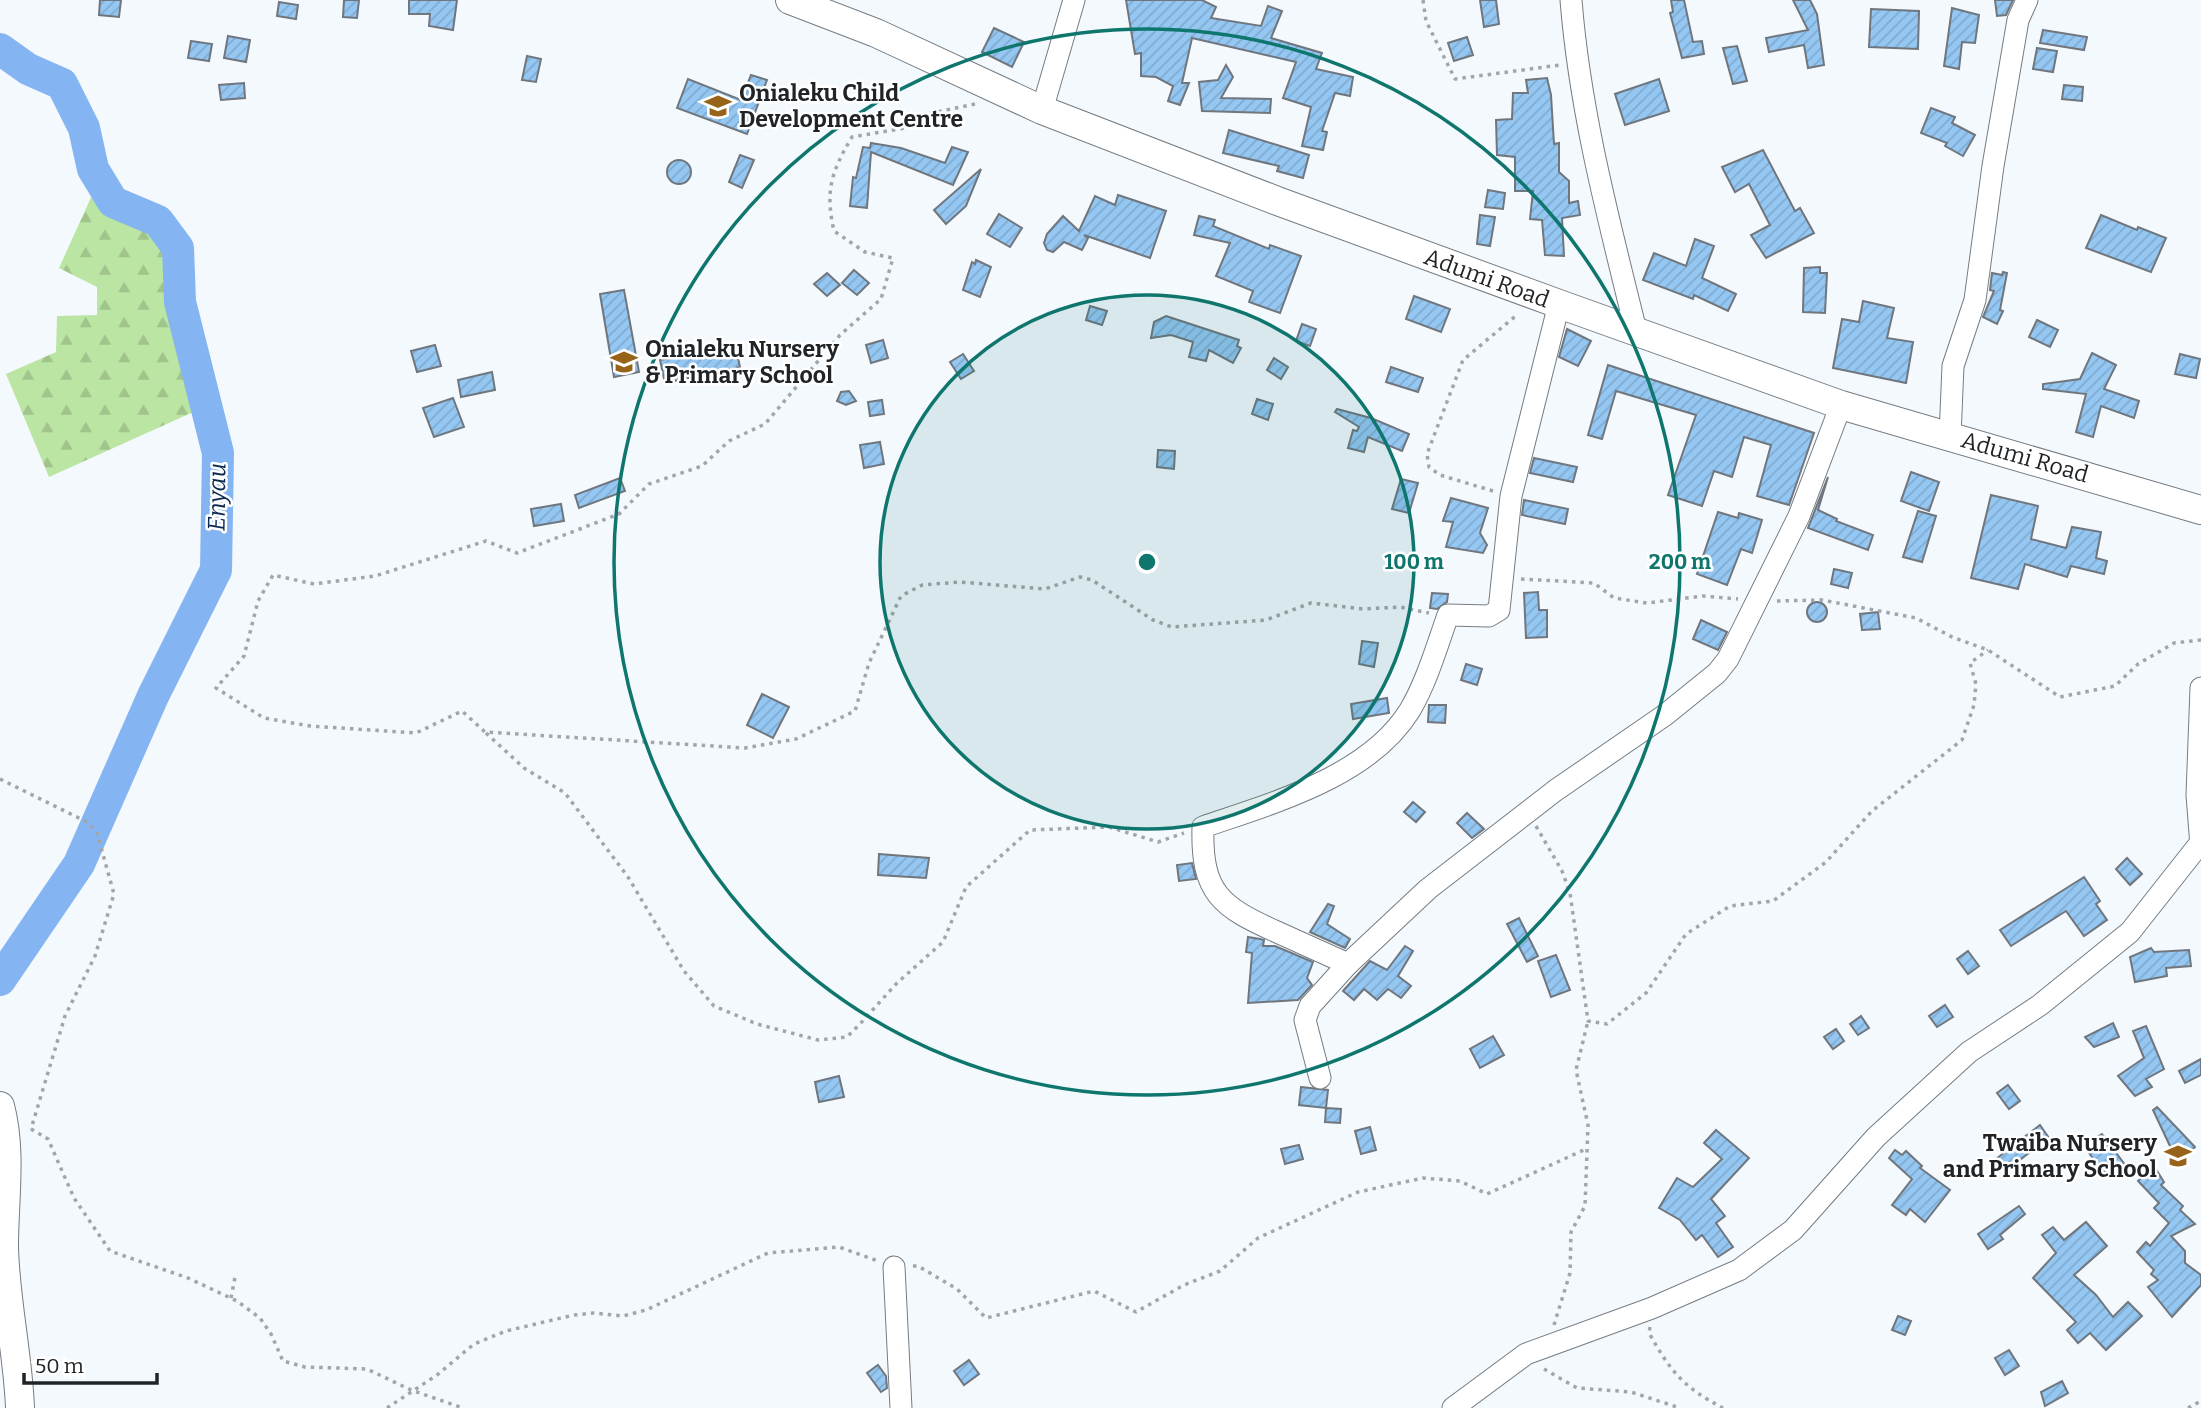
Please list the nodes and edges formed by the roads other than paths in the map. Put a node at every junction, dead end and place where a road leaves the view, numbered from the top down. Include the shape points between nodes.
1 (790, 0) edge
2 (1074, 0) edge
3 (1571, 0) edge
4 (2027, 0) edge
5 (1042, 110) junction
6 (1551, 301) junction
7 (1636, 331) junction
8 (1840, 405) junction
9 (1950, 436) junction
10 (2201, 510) edge
11 (2201, 688) edge
12 (2201, 844) edge
13 (1348, 964) junction
14 (1320, 1078) dead end
15 (12, 1121) edge
16 (894, 1267) road end
17 (20, 1408) edge
18 (901, 1408) edge
19 (1453, 1408) edge

1 - 5 main road, Adumi Road via 876,33
2 - 5 street
3 - 7 street via 1590,144
4 - 9 street via 2018,20 1975,300 1953,366
5 - 6 main road, Adumi Road
6 - 7 main road, Adumi Road
6 - 13 street via 1511,496 1504,579 1496,614 1448,615 1410,709 1372,751 1313,786 1203,827 1202,854 1208,877 1218,896 1237,914
7 - 8 main road, Adumi Road
8 - 9 main road, Adumi Road
8 - 13 street via 1810,489 1759,600 1717,673 1428,889
9 - 10 main road, Adumi Road
11 - 12 street via 2197,795
12 - 19 street via 2130,932 2040,1005 1969,1052 1895,1118 1793,1230 1739,1270 1526,1354
13 - 14 street via 1310,1006 1305,1020
15 - 17 main road via 4,1249
16 - 18 street

